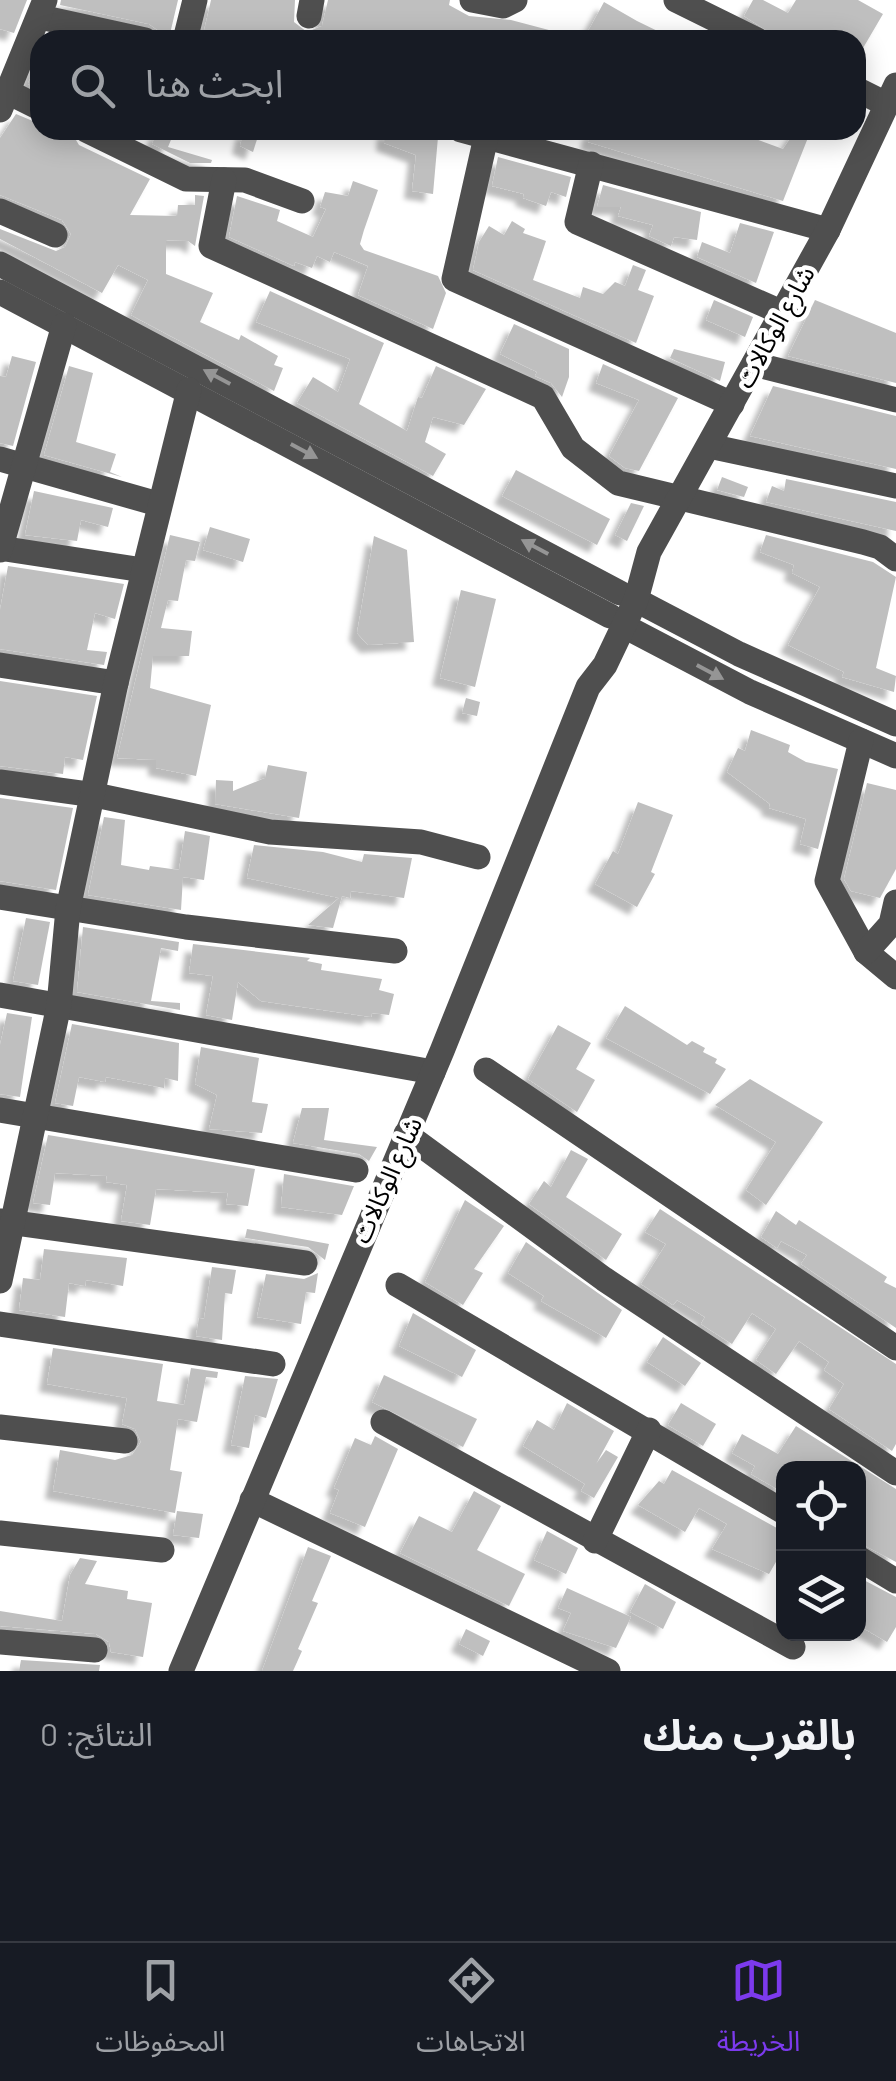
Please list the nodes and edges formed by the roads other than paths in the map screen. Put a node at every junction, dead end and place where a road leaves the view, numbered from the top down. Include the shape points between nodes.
1 (195, 0) edge
2 (472, 0) edge
3 (515, 0) edge
4 (676, 0) edge
5 (42, 9) edge
6 (112, 30) edge
7 (188, 30) edge
8 (736, 30) edge
9 (30, 39) edge
10 (890, 94) edge
11 (3, 105) edge
12 (30, 107) edge
13 (106, 140) edge
14 (473, 140) edge
15 (497, 140) edge
16 (591, 164) junction
17 (224, 180) junction
18 (302, 201) dead end
19 (0, 211) edge
20 (828, 230) junction
21 (55, 235) dead end
22 (0, 264) edge
23 (0, 292) edge
24 (782, 313) junction
25 (64, 325) junction
26 (754, 364) junction
27 (188, 390) junction
28 (896, 400) edge
29 (732, 404) junction
30 (270, 418) junction
31 (709, 446) junction
32 (12, 462) edge
33 (896, 486) edge
34 (678, 497) junction
35 (158, 504) junction
36 (0, 549) edge
37 (896, 559) edge
38 (144, 570) junction
39 (623, 609) junction
40 (0, 664) edge
41 (116, 683) junction
42 (896, 724) edge
43 (860, 741) junction
44 (896, 756) edge
45 (0, 782) edge
46 (95, 794) junction
47 (478, 857) dead end
48 (0, 897) edge
49 (896, 902) edge
50 (68, 909) junction
51 (395, 951) dead end
52 (866, 952) junction
53 (896, 977) edge
54 (0, 995) edge
55 (58, 1005) junction
56 (486, 1070) dead end
57 (433, 1072) junction
58 (0, 1110) edge
59 (33, 1116) junction
60 (406, 1134) junction
61 (356, 1170) dead end
62 (6, 1222) edge
63 (304, 1263) dead end
64 (0, 1281) edge
65 (398, 1284) dead end
66 (0, 1324) edge
67 (896, 1348) edge
68 (273, 1364) dead end
69 (383, 1422) dead end
70 (0, 1427) edge
71 (649, 1430) junction
72 (124, 1441) dead end
73 (896, 1474) edge
74 (252, 1500) junction
75 (776, 1507) edge
76 (0, 1532) edge
77 (595, 1541) junction
78 (162, 1550) dead end
79 (866, 1563) edge
80 (896, 1581) edge
81 (0, 1642) edge
82 (793, 1647) dead end
83 (95, 1650) dead end
84 (181, 1671) edge
85 (608, 1671) edge

1 - 7 street
2 - 3 street via 503,6
4 - 8 street
5 - 6 street
9 - 11 street
10 - 20 street, شارع الوكالات
11 - 12 street
13 - 17 street via 186,179
14 - 29 street via 454,279
15 - 16 street
16 - 20 street
16 - 24 street via 577,222
17 - 18 street via 245,180
17 - 34 street via 211,246 543,397 573,448 592,466 618,483
19 - 21 street
20 - 24 street, شارع الوكالات
30 -> 22 street
23 - 25 street
24 - 26 street, شارع الوكالات
25 - 27 street
25 - 32 street
26 - 28 street
26 - 29 street, شارع الوكالات
27 - 30 street
27 - 35 street
29 - 31 street, شارع الوكالات
30 - 39 street
31 - 33 street
31 - 34 street, شارع الوكالات
32 - 35 street
32 - 36 street
34 - 37 street via 880,548
34 - 39 street, شارع الوكالات
35 - 38 street
36 - 38 street
38 - 41 street
39 - 42 street
39 -> 43 street via 750,692
39 - 57 street, شارع الوكالات
40 - 41 street
41 - 46 street
43 - 44 street
43 - 52 street via 827,881
45 - 46 street
46 - 47 street via 270,832 421,842
46 - 50 street
48 - 50 street
49 - 52 street via 891,924
50 - 51 street
50 - 55 street
52 - 53 street
54 - 55 street
55 - 57 street
55 - 59 street
56 - 67 street
57 - 60 street, شارع الوكالات
58 - 59 street
59 - 61 street
59 - 62 street
60 - 73 street via 604,1279
60 - 74 street, شارع الوكالات
62 - 63 street
62 - 64 street
65 - 71 street
66 - 68 street
69 - 77 street
70 - 72 street
71 - 75 street
71 - 77 street
74 - 84 street, شارع الوكالات
74 - 85 street
76 - 78 street
77 - 82 street
79 - 80 street
81 - 83 street

